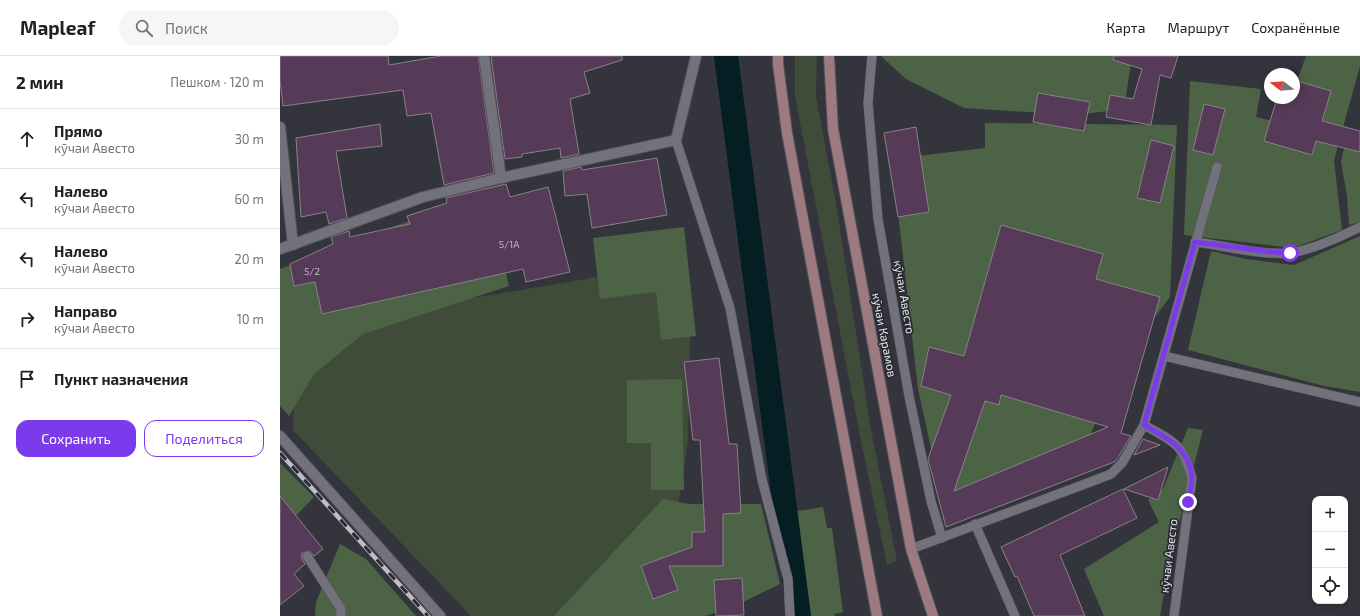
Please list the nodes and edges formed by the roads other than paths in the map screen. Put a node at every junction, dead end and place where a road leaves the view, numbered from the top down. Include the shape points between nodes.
1 (484, 56) edge
2 (696, 56) edge
3 (778, 56) edge
4 (829, 56) edge
5 (872, 56) edge
6 (280, 127) edge
7 (676, 140) junction
8 (1217, 167) dead end
9 (501, 178) junction
10 (1360, 227) edge
11 (1195, 242) junction
12 (293, 245) junction
13 (280, 249) edge
14 (1164, 356) junction
15 (1360, 402) edge
16 (1144, 425) junction
17 (280, 436) edge
18 (975, 524) junction
19 (942, 538) junction
20 (911, 549) junction
21 (307, 556) dead end
22 (341, 616) edge
23 (440, 616) edge
24 (790, 616) edge
25 (877, 616) edge
26 (933, 616) edge
27 (1015, 616) edge
28 (1174, 616) edge

1 - 9 street
2 - 7 street
3 - 25 main road via 787,133
4 - 20 main road, кӯчаи Карамов via 833,129
5 - 19 lane, кӯчаи Авесто via 868,103 878,219 909,396 931,501
6 - 12 street
7 - 9 street
7 - 24 lane via 730,308 762,480 788,579
8 - 11 lane
9 - 12 street via 423,197
10 - 11 lane via 1309,249 1290,253
11 - 14 lane
12 - 13 street
14 - 15 lane
14 - 16 lane
16 - 18 lane via 1122,463 1111,474
16 - 28 lane, кӯчаи Авесто via 1177,444 1187,459 1192,478
17 - 23 street
18 - 19 lane
18 - 27 lane
19 - 20 lane
20 - 26 main road, кӯчаи Карамов
21 - 22 lane via 340,609

